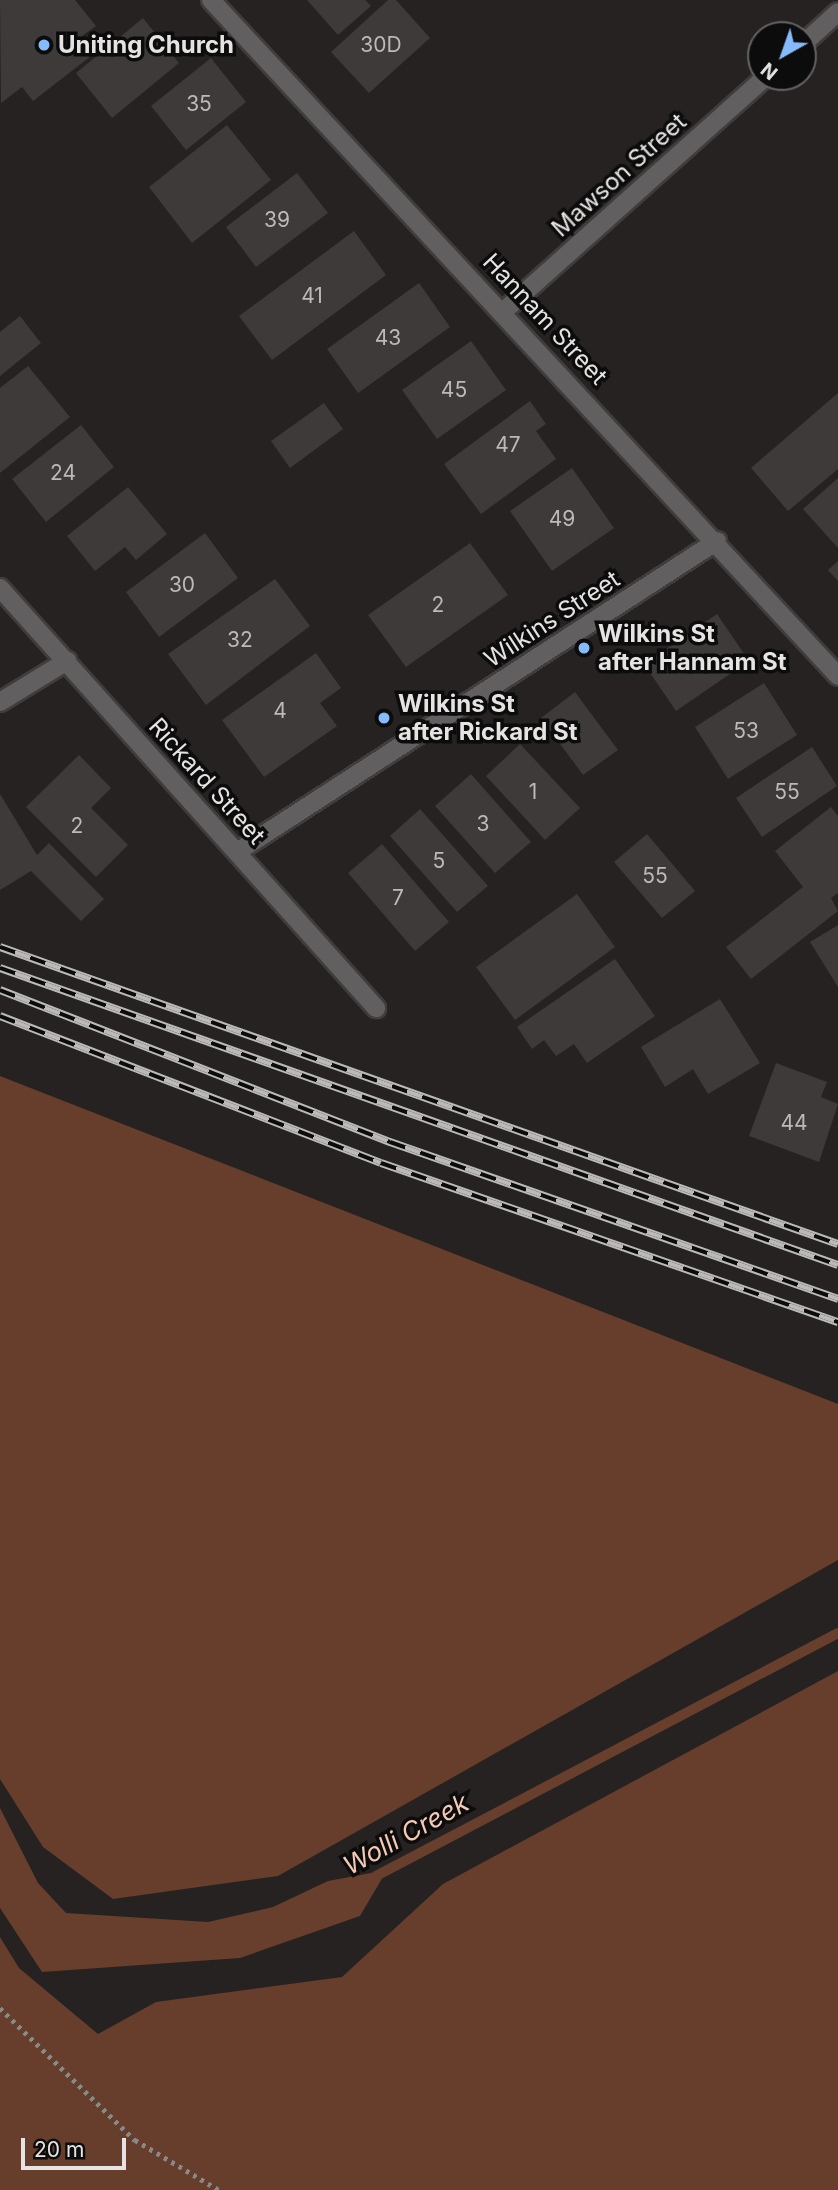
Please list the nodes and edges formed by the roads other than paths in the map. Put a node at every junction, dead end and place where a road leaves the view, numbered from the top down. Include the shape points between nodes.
1 (211, 0) edge
2 (838, 12) edge
3 (817, 31) edge
4 (750, 91) edge
5 (505, 310) junction
6 (717, 541) junction
7 (0, 588) edge
8 (67, 661) junction
9 (838, 676) edge
10 (0, 702) edge
11 (237, 852) junction
12 (376, 1008) dead end

1 - 5 street, Hannam Street
2 - 3 street
4 - 5 street, Mawson Street
5 - 6 street, Hannam Street
6 - 9 street, Hannam Street
6 - 11 street, Wilkins Street
7 - 8 street, Rickard Street
8 - 10 street
8 - 11 street, Rickard Street
11 - 12 street, Rickard Street

